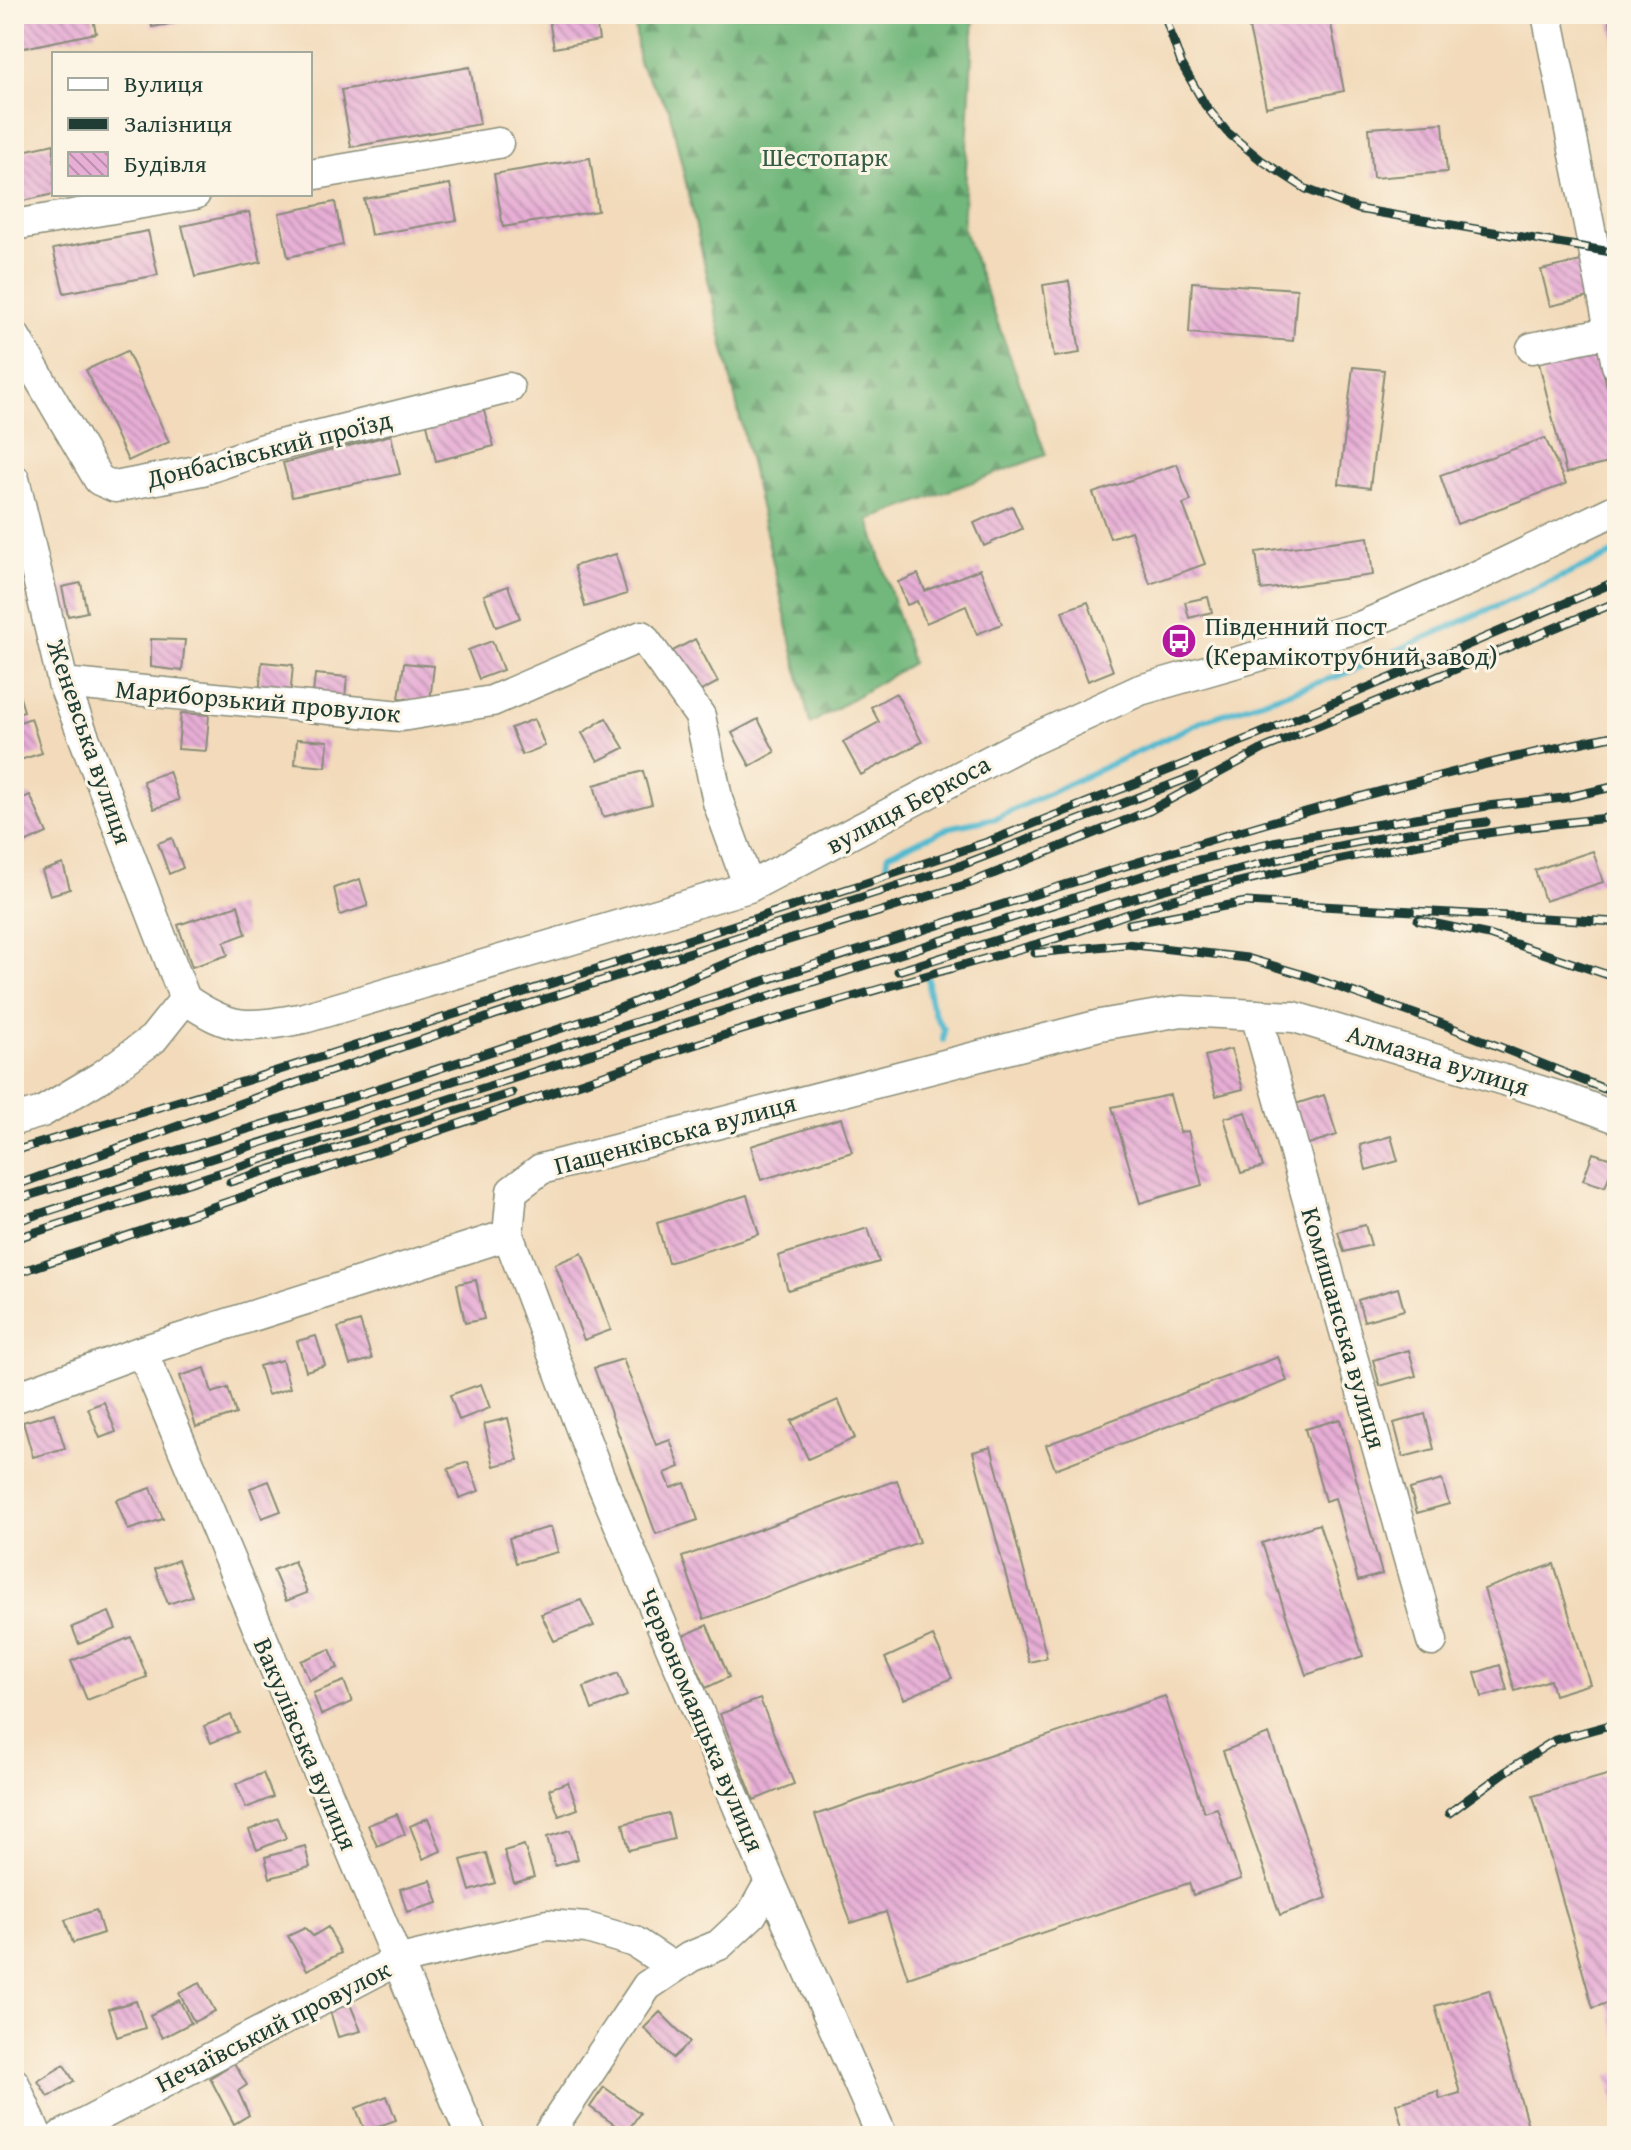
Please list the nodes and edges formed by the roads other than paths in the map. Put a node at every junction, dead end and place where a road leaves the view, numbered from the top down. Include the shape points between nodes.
1 (1547, 14) edge
2 (498, 143) dead end
3 (312, 175) edge
4 (183, 196) edge
5 (14, 225) edge
6 (1609, 332) junction
7 (14, 335) edge
8 (1532, 348) dead end
9 (1617, 365) edge
10 (509, 388) dead end
11 (14, 479) edge
12 (1617, 509) edge
13 (63, 683) junction
14 (749, 887) junction
15 (185, 999) junction
16 (1256, 1015) junction
17 (1617, 1118) edge
18 (14, 1120) edge
19 (508, 1235) junction
20 (142, 1351) junction
21 (14, 1398) edge
22 (1432, 1641) dead end
23 (770, 1882) junction
24 (396, 1961) junction
25 (674, 1968) junction
26 (14, 2083) edge
27 (37, 2136) edge
28 (61, 2136) edge
29 (471, 2136) edge
30 (547, 2136) edge
31 (882, 2136) edge

1 - 6 street
2 - 3 street
4 - 5 street
6 - 8 street
6 - 9 street
7 - 10 street, Донбасівський проїзд via 99,480 115,487 202,470 264,449
11 - 13 street, Женевська вулиця
12 - 14 street, вулиця Беркоса via 1360,627 1140,690 1018,746
13 - 14 street, Мариборзький провулок via 401,716 492,701 642,636 700,716 718,802
13 - 15 street, Женевська вулиця
14 - 15 street, вулиця Беркоса via 304,1018 239,1026 208,1015
15 - 18 street via 153,1039 102,1076 42,1112
16 - 17 street, Алмазна вулиця via 1294,1017
16 - 19 street, Пащенківська вулиця via 1182,1011 1100,1025 541,1169 512,1191
16 - 22 street, Комишанська вулиця
19 - 20 street
19 - 23 street, Червономаяцька вулиця via 599,1476
20 - 21 street
20 - 24 street, Вакулівська вулиця
23 - 25 street, Червономаяцька вулиця via 752,1914 719,1945
23 - 31 street
24 - 25 street, Нечаївський провулок via 547,1925 587,1928 635,1942
24 - 28 street, Нечаївський провулок
24 - 29 street, Вакулівська вулиця
25 - 30 street, Червономаяцька вулиця via 647,1986
26 - 27 street

